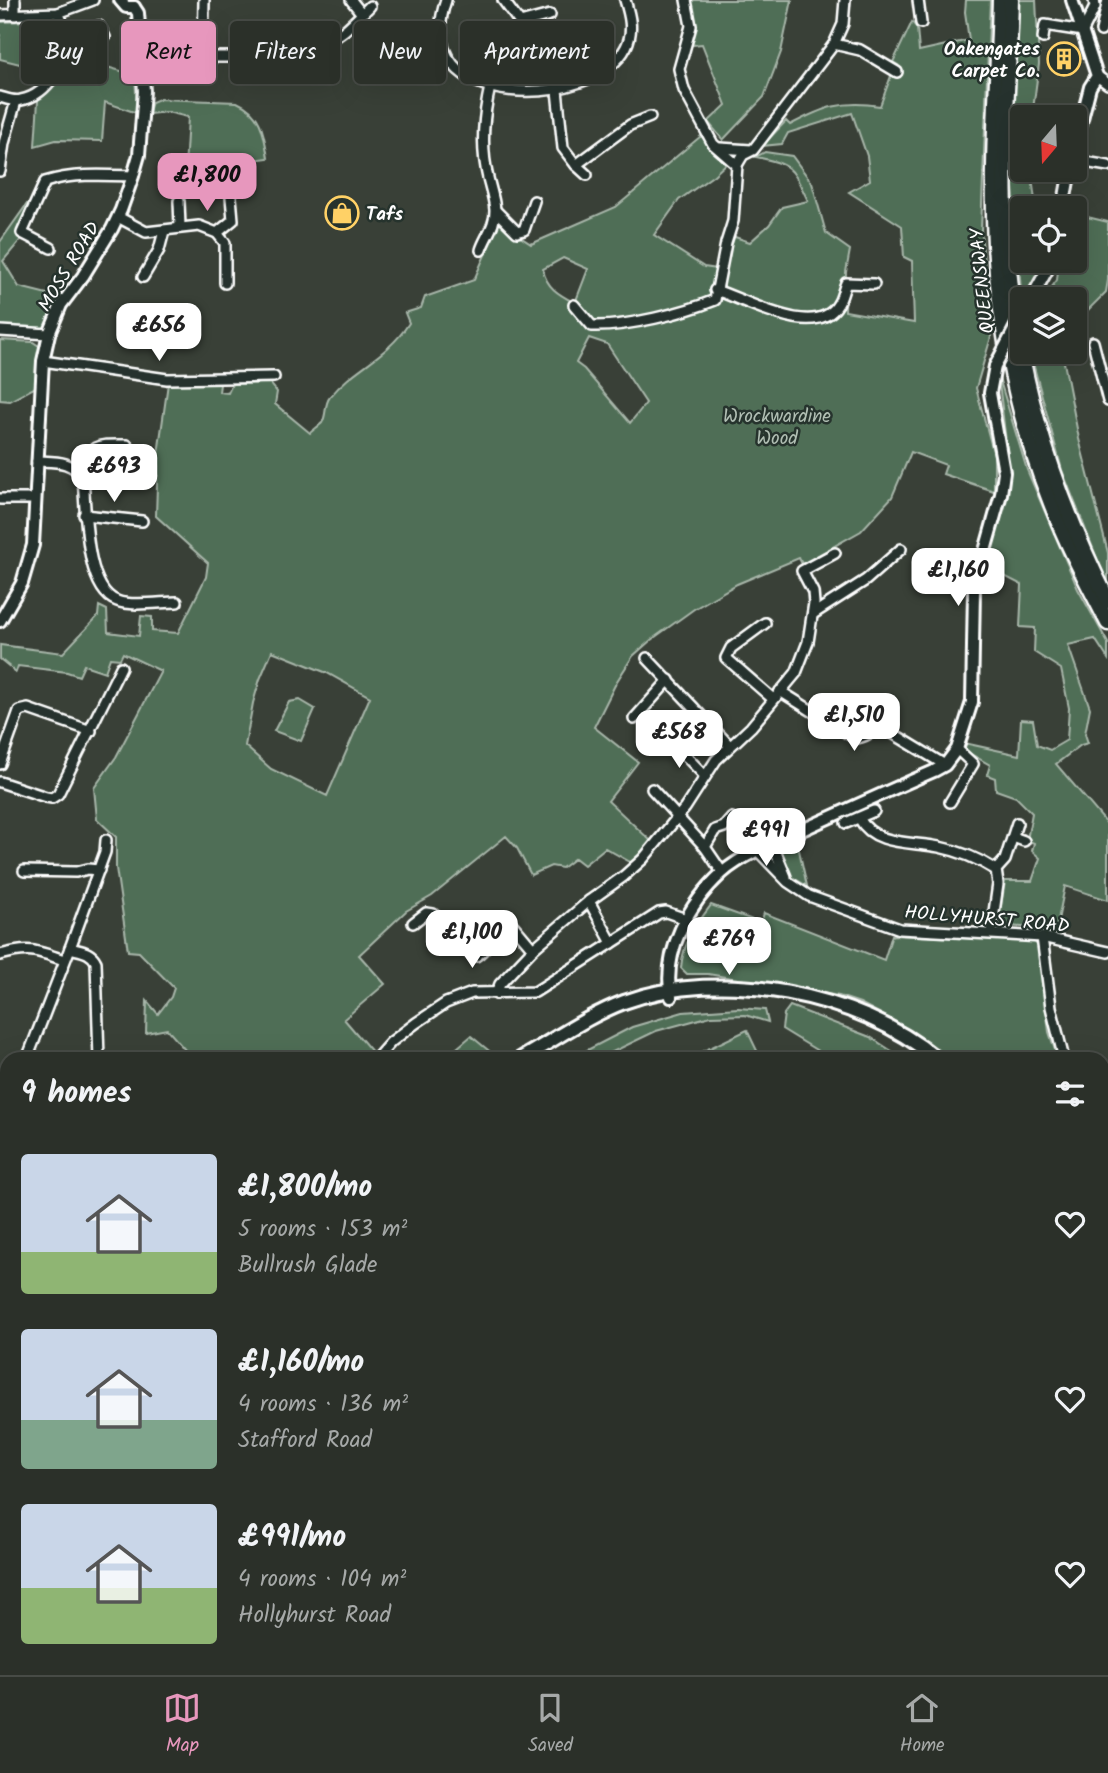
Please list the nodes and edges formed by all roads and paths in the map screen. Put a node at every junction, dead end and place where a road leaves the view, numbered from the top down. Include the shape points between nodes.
1 (15, 0) edge
2 (93, 0) edge
3 (120, 0) edge
4 (204, 0) edge
5 (351, 0) edge
6 (446, 0) edge
7 (503, 0) edge
8 (625, 0) edge
9 (687, 0) edge
10 (845, 0) edge
11 (918, 0) edge
12 (1000, 0) edge
13 (1011, 0) edge
14 (1072, 0) edge
15 (1108, 0) edge
16 (137, 3) edge
17 (1095, 4) edge
18 (370, 6) dead end
19 (1105, 11) junction
20 (58, 13) junction
21 (362, 14) junction
22 (0, 15) edge
23 (15, 15) junction
24 (550, 15) dead end
25 (62, 21) edge
26 (921, 23) dead end
27 (1083, 31) junction
28 (1101, 31) dead end
29 (1043, 38) dead end
30 (834, 44) junction
31 (897, 72) dead end
32 (1097, 76) junction
33 (46, 84) edge
34 (1108, 84) edge
35 (490, 87) junction
36 (557, 90) junction
37 (0, 97) edge
38 (16, 101) junction
39 (1085, 105) edge
40 (650, 117) dead end
41 (718, 147) junction
42 (753, 150) junction
43 (1087, 162) edge
44 (576, 165) junction
45 (737, 165) junction
46 (1108, 166) edge
47 (0, 171) edge
48 (587, 175) dead end
49 (133, 176) junction
50 (231, 197) dead end
51 (179, 201) dead end
52 (534, 201) dead end
53 (496, 211) junction
54 (118, 218) junction
55 (180, 227) junction
56 (164, 231) junction
57 (217, 233) junction
58 (51, 248) dead end
59 (481, 250) dead end
60 (143, 277) dead end
61 (225, 283) dead end
62 (874, 284) dead end
63 (715, 290) junction
64 (574, 304) dead end
65 (0, 331) edge
66 (49, 334) junction
67 (1010, 338) edge
68 (1093, 342) dead end
69 (43, 361) junction
70 (274, 377) dead end
71 (224, 378) junction
72 (224, 390) dead end
73 (1108, 401) edge
74 (127, 445) dead end
75 (37, 461) junction
76 (78, 470) junction
77 (0, 499) edge
78 (34, 499) junction
79 (84, 516) junction
80 (142, 521) dead end
81 (835, 553) dead end
82 (899, 554) dead end
83 (1108, 601) edge
84 (177, 602) dead end
85 (813, 614) junction
86 (0, 621) edge
87 (765, 623) dead end
88 (1108, 623) edge
89 (647, 658) dead end
90 (121, 667) dead end
91 (669, 680) junction
92 (780, 691) junction
93 (774, 699) junction
94 (634, 719) dead end
95 (91, 731) junction
96 (674, 744) dead end
97 (730, 746) junction
98 (957, 750) junction
99 (0, 764) edge
100 (945, 765) junction
101 (705, 776) junction
102 (0, 782) edge
103 (652, 789) dead end
104 (950, 802) dead end
105 (874, 811) dead end
106 (677, 818) junction
107 (732, 818) dead end
108 (859, 818) junction
109 (846, 823) dead end
110 (1017, 823) dead end
111 (1013, 837) junction
112 (106, 840) dead end
113 (1024, 841) dead end
114 (772, 843) junction
115 (705, 847) junction
116 (758, 851) junction
117 (99, 870) junction
118 (996, 870) junction
119 (24, 871) dead end
120 (722, 872) junction
121 (788, 882) junction
122 (589, 901) junction
123 (686, 919) junction
124 (413, 923) dead end
125 (991, 933) junction
126 (1042, 937) junction
127 (612, 943) junction
128 (70, 948) junction
129 (534, 950) junction
130 (1108, 952) edge
131 (0, 955) edge
132 (64, 960) junction
133 (496, 993) junction
134 (670, 994) junction
135 (30, 1052) edge
136 (99, 1052) edge
137 (382, 1052) edge
138 (531, 1052) edge
139 (542, 1052) edge
140 (918, 1052) edge
141 (928, 1052) edge
142 (1062, 1052) edge

1 - 23 street
2 - 20 street
3 - 16 street via 126,7
4 - 21 street via 203,57 288,57 297,40 338,37
5 - 21 street
6 - 35 street via 442,39 447,60 467,79
7 - 24 street via 520,23
8 - 36 street via 631,34 616,61 598,74
9 - 41 street via 691,26 679,69 684,90
10 - 30 street via 843,24
11 - 26 street
12 - 88 highway, QUEENSWAY via 993,154 995,246 1004,332 1050,502
13 - 83 highway, QUEENSWAY via 1006,227 1017,342 1062,500
14 - 27 street
15 - 19 street
16 - 49 street, MOSS ROAD via 144,91
17 - 19 street
17 - 27 street
18 - 21 street
19 - 28 street
20 - 23 street
20 - 25 street
22 - 23 street
27 - 29 street via 1045,25
27 - 32 street
30 - 31 street via 860,50
30 - 42 street
32 - 34 street
32 - 39 street
33 - 38 street via 30,98
35 - 36 street
35 - 53 street via 485,109 485,166
36 - 44 street via 564,148
37 - 38 street
38 - 47 street
40 - 44 street via 630,125
41 - 42 street
41 - 45 street
42 - 45 street
43 - 46 street
44 - 48 street
45 - 63 street via 733,221
49 - 54 street, MOSS ROAD
49 - 58 street via 45,182 22,233
50 - 57 street via 233,220
51 - 55 street
52 - 53 street via 524,230 517,232
53 - 59 street
54 - 56 street via 146,232
54 - 66 street, MOSS ROAD via 61,305
55 - 56 street
55 - 57 street via 200,226
56 - 60 street
57 - 61 street via 225,243
62 - 63 street via 846,284 838,305 812,319 782,316
63 - 64 street via 715,300 699,307 612,327 592,326
65 - 66 street
66 - 69 street, MOSS ROAD
67 - 98 street, bridge via 995,366 990,393 1004,472 974,590 972,702
68 - 73 street
69 - 71 street via 167,379
69 - 75 street, MOSS ROAD
70 - 71 street
71 - 72 street
74 - 76 street via 99,444
75 - 76 street via 69,463
75 - 78 street, MOSS ROAD
76 - 79 street via 83,478
77 - 78 street
78 - 86 street, MOSS ROAD via 29,564
79 - 80 street
79 - 84 street via 97,577 109,597 119,603
81 - 85 street via 802,570 813,592
82 - 85 street
85 - 92 street via 803,660
87 - 93 street via 731,648 726,658
89 - 91 street
90 - 95 street
91 - 94 street
91 - 97 street
92 - 93 street
92 - 100 street via 855,738 884,728
93 - 97 street
95 - 99 street via 28,709 19,711
95 - 102 street via 52,798
96 - 101 street
97 - 101 street
98 - 100 street
98 - 104 street via 973,764
100 - 114 street
101 - 106 street
103 - 106 street
105 - 108 street
106 - 115 street
106 - 122 street via 633,869
107 - 115 street via 715,830
108 - 109 street
108 - 118 street via 874,833 900,843 942,847
110 - 111 street
111 - 113 street
111 - 118 street
112 - 117 street
114 - 116 street
114 - 121 street
115 - 120 street
116 - 120 street
116 - 121 street, HOLLYHURST ROAD
117 - 119 street
117 - 128 street
118 - 125 street
120 - 123 street
121 - 125 street, HOLLYHURST ROAD via 809,896 900,929
122 - 127 street
122 - 129 street
123 - 127 street via 659,913
123 - 134 street via 670,962
124 - 129 street via 433,914 460,946 476,956 505,925 512,924
125 - 126 street, HOLLYHURST ROAD
126 - 130 street, HOLLYHURST ROAD
126 - 142 street
127 - 133 street via 535,992
128 - 132 street
128 - 136 street via 87,952 96,962
129 - 133 street
131 - 132 street via 36,949
132 - 135 street
133 - 137 street via 468,994 440,1006
134 - 138 main road via 622,1003
134 - 139 main road via 603,1018
134 - 140 main road via 742,994 808,1003 873,1023
134 - 141 main road via 746,988 814,998 880,1021

